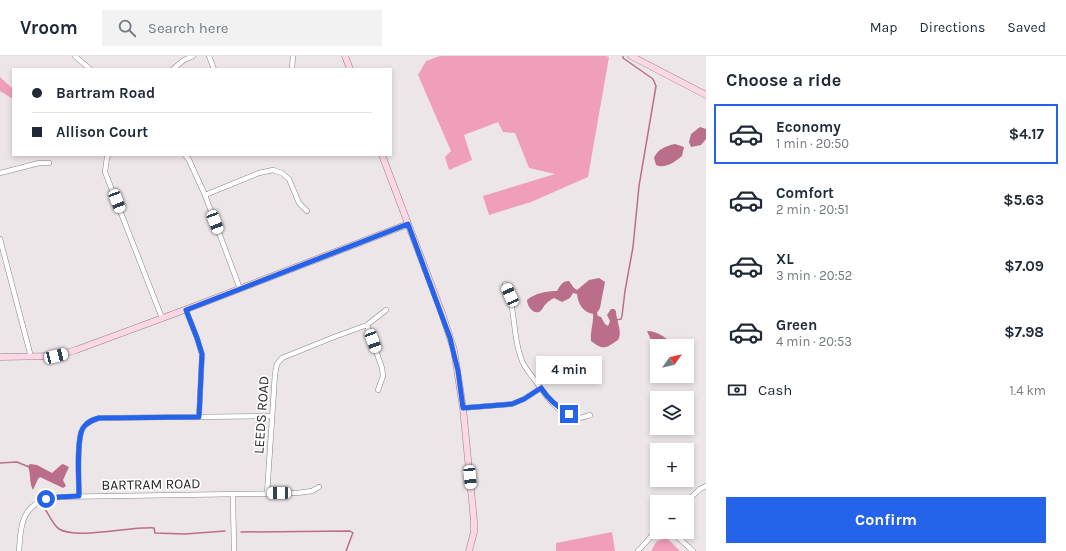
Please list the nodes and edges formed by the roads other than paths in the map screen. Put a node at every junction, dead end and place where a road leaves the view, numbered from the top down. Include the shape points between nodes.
1 (75, 56) edge
2 (193, 56) edge
3 (209, 56) edge
4 (293, 56) edge
5 (345, 56) edge
6 (630, 56) edge
7 (89, 68) edge
8 (174, 68) edge
9 (214, 68) edge
10 (292, 68) edge
11 (350, 68) edge
12 (706, 95) edge
13 (108, 156) edge
14 (187, 156) edge
15 (382, 156) edge
16 (49, 163) dead end
17 (0, 173) edge
18 (205, 195) junction
19 (307, 211) dead end
20 (408, 224) junction
21 (0, 240) edge
22 (505, 284) dead end
23 (240, 289) junction
24 (186, 310) junction
25 (386, 310) dead end
26 (162, 318) junction
27 (367, 325) junction
28 (0, 357) edge
29 (31, 357) junction
30 (541, 388) junction
31 (378, 390) dead end
32 (463, 408) junction
33 (590, 415) dead end
34 (272, 416) junction
35 (199, 417) junction
36 (706, 486) edge
37 (319, 487) dead end
38 (233, 494) junction
39 (267, 494) junction
40 (694, 495) edge
41 (79, 496) junction
42 (650, 538) edge
43 (679, 539) edge
44 (20, 551) edge
45 (234, 551) edge
46 (469, 551) edge
47 (638, 551) edge
48 (692, 551) edge

1 - 7 street
2 - 8 street
3 - 9 street
4 - 10 street
5 - 11 main road
6 - 12 main road
13 - 26 street via 106,174
14 - 18 street
15 - 20 main road
16 - 17 street
18 - 19 street via 259,173 273,170 282,173 289,180 299,203
18 - 23 street
20 - 23 main road
20 - 32 main road via 450,338
21 - 29 street
22 - 30 street via 510,295 521,360
23 - 24 main road
24 - 26 main road
24 - 35 street via 202,354
25 - 27 street, LEEDS ROAD
26 - 29 main road via 55,356
27 - 31 street via 382,368 383,376
27 - 34 street, LEEDS ROAD via 282,358 275,374
28 - 29 main road
30 - 32 street via 512,404
30 - 33 street via 557,408 579,418
32 - 46 main road via 474,521
34 - 35 street
34 - 39 street, LEEDS ROAD
35 - 41 street via 99,418 89,422 83,428 80,440
36 - 40 street
37 - 39 street, BARTRAM ROAD via 303,493
38 - 39 street, BARTRAM ROAD
38 - 41 street, BARTRAM ROAD
38 - 45 street
41 - 44 street, BARTRAM ROAD via 46,499 30,509 21,525
42 - 47 street
43 - 48 street

